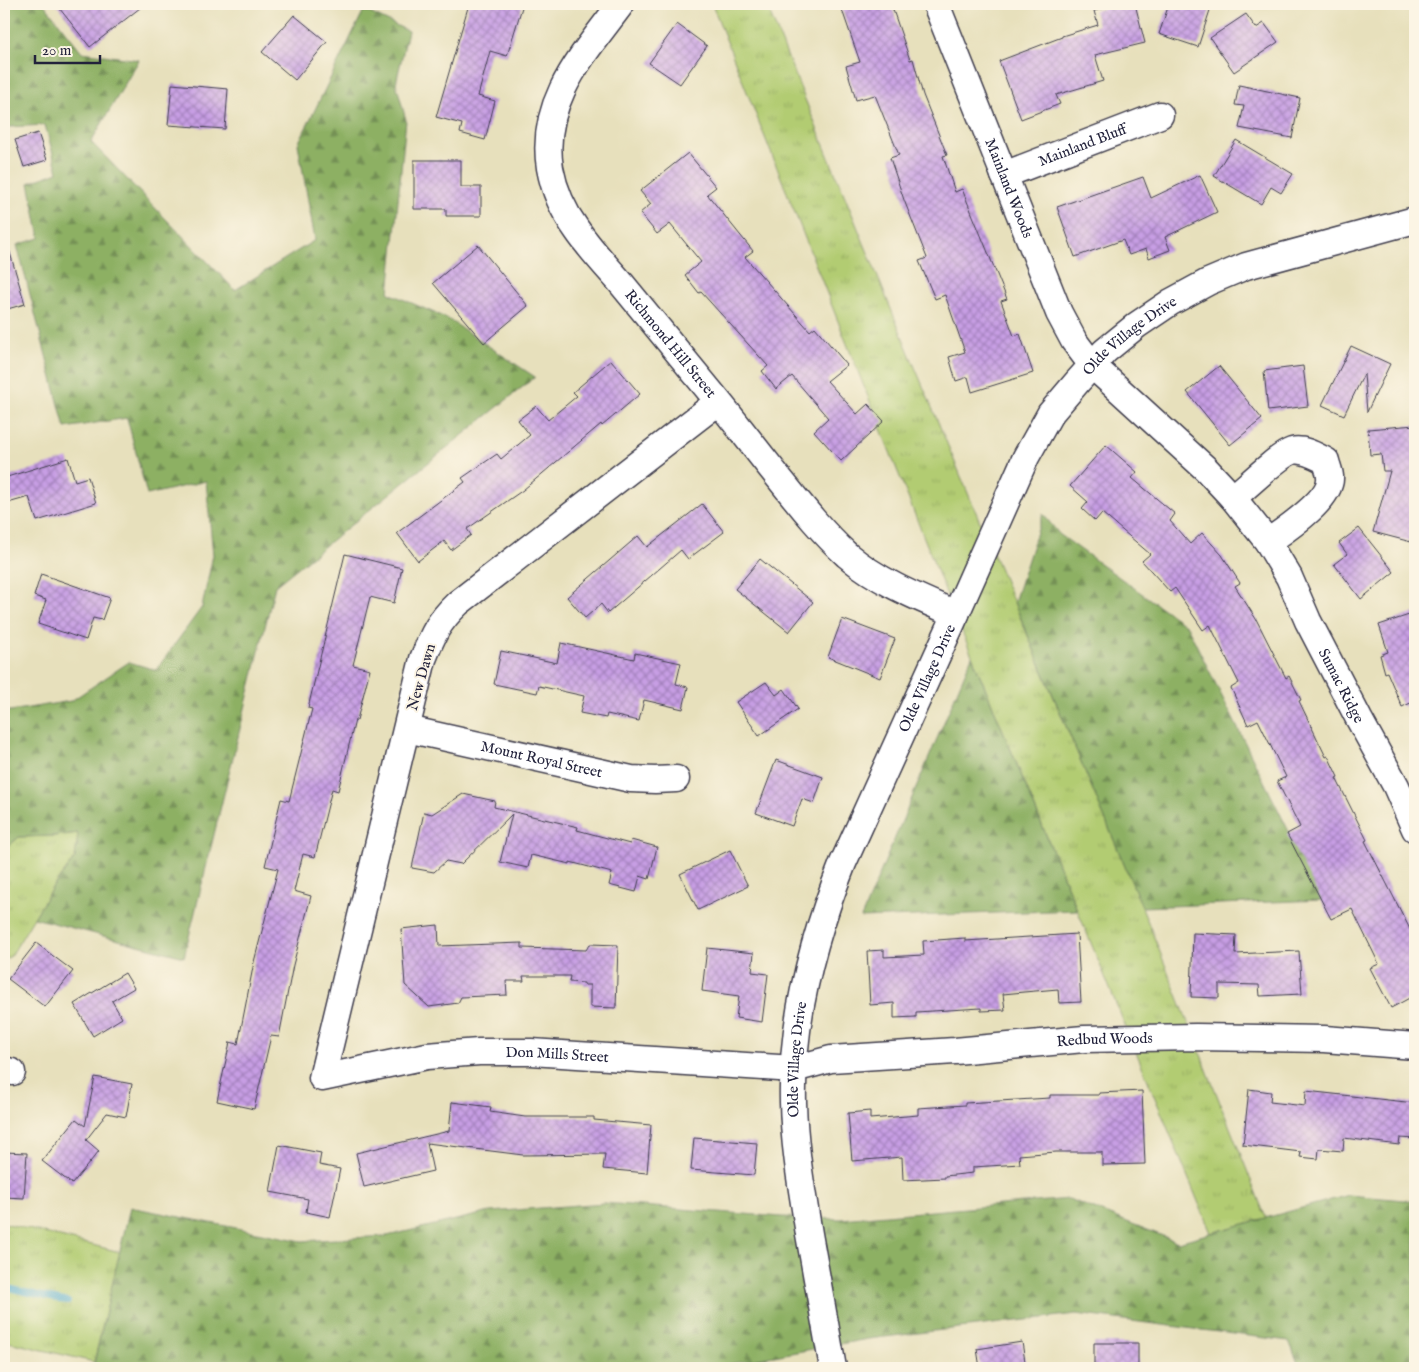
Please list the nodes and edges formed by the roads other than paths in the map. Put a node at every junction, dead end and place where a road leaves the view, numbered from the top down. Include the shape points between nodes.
1 (621, 4) edge
2 (936, 4) edge
3 (1160, 115) dead end
4 (1004, 175) junction
5 (1415, 220) edge
6 (1092, 365) junction
7 (718, 402) junction
8 (1233, 498) junction
9 (1268, 542) junction
10 (956, 614) junction
11 (407, 729) junction
12 (676, 779) dead end
13 (1415, 829) edge
14 (1415, 1046) edge
15 (794, 1069) junction
16 (322, 1078) joint
17 (833, 1368) edge

1 - 7 street, Richmond Hill Street via 576,64 558,96 549,139 550,168 558,196 577,230
2 - 4 street, Mainland Woods
3 - 4 street, Mainland Bluff
4 - 6 street, Mainland Woods via 1059,313
5 - 6 street, Olde Village Drive via 1246,266 1208,282 1137,325
6 - 8 street, Sumac Ridge via 1206,469
6 - 10 street, Olde Village Drive via 1050,414 1026,457
7 - 10 street, Richmond Hill Street via 808,514 848,555 872,573
7 - 11 street, New Dawn via 446,615 434,632 423,659
8 - 9 street, Sumac Ridge
8 - 9 street via 1293,450 1308,452 1326,461 1331,478 1323,496 1306,514
9 - 13 street, Sumac Ridge via 1289,577 1308,622 1396,786
10 - 15 street, Olde Village Drive via 829,898 811,960 798,1024
11 - 12 street, Mount Royal Street via 631,779
11 - 16 street, New Dawn
14 - 15 street, Redbud Woods via 1324,1039 1084,1039 831,1059
15 - 16 street, Don Mills Street via 531,1052 479,1052 427,1056
15 - 17 street, Olde Village Drive via 797,1164

